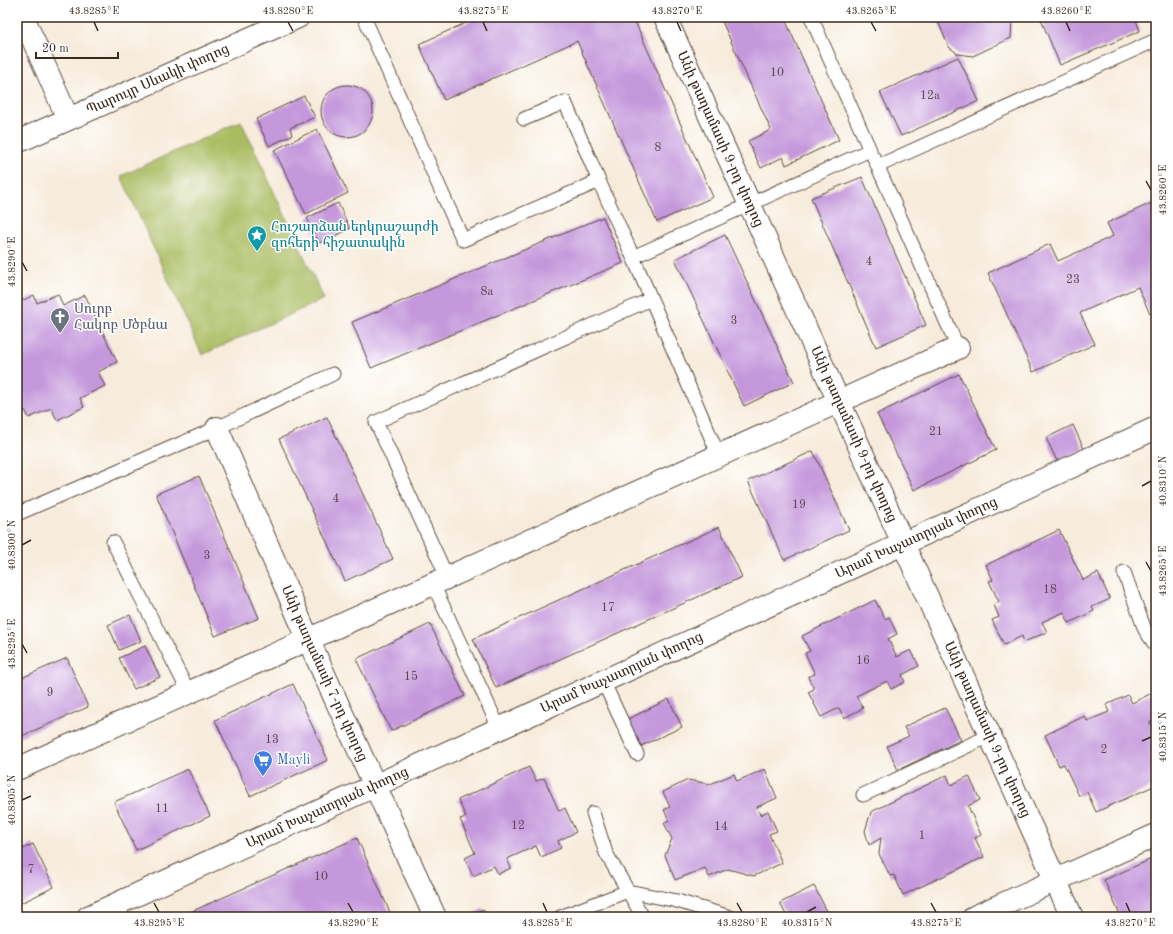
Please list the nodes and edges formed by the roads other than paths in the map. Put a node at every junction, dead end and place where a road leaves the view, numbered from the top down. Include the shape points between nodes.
1 (23, 17) edge
2 (298, 17) edge
3 (364, 17) edge
4 (665, 17) edge
5 (811, 17) edge
6 (1156, 40) edge
7 (68, 119) junction
8 (524, 119) dead end
9 (17, 142) edge
10 (870, 150) junction
11 (878, 166) junction
12 (600, 181) junction
13 (749, 204) junction
14 (633, 257) junction
15 (651, 299) junction
16 (958, 348) joint
17 (333, 374) dead end
18 (839, 402) junction
19 (217, 428) junction
20 (1156, 428) edge
21 (719, 456) junction
22 (17, 514) edge
23 (113, 542) dead end
24 (904, 544) junction
25 (1124, 572) dead end
26 (440, 580) junction
27 (308, 639) junction
28 (1156, 646) edge
29 (603, 681) junction
30 (189, 693) junction
31 (500, 728) junction
32 (990, 735) junction
33 (637, 754) dead end
34 (17, 769) edge
35 (375, 786) junction
36 (863, 795) dead end
37 (593, 813) dead end
38 (1156, 835) edge
39 (1056, 880) junction
40 (628, 891) junction
41 (120, 910) edge
42 (88, 917) edge
43 (435, 917) edge
44 (560, 917) edge
45 (643, 917) edge
46 (730, 917) edge
47 (974, 917) edge
48 (1072, 917) edge

1 - 7 street
2 - 7 street, Պարույր Սևակի փողոց
3 - 12 lane via 463,240
4 - 13 street, Անի թաղամասի 9-րդ փողոց
5 - 10 lane
6 - 11 lane
7 - 9 street, Պարույր Սևակի փողոց
8 - 12 lane via 565,102
10 - 11 lane
10 - 13 lane
11 - 16 lane
12 - 14 lane
13 - 14 lane
13 - 18 street, Անի թաղամասի 9-րդ փողոց
14 - 15 lane
15 - 21 lane
15 - 26 lane via 376,422
16 - 18 street
17 - 19 lane
18 - 21 street
18 - 24 street, Անի թաղամասի 9-րդ փողոց
19 - 22 lane
19 - 27 street, Անի թաղամասի 7-րդ փողոց
20 - 24 street, Արամ Խաչատրյան փողոց
21 - 26 street
23 - 30 lane
24 - 29 street, Արամ Խաչատրյան փողոց
24 - 32 street, Անի թաղամասի 9-րդ փողոց
25 - 28 lane via 1146,630
26 - 27 street
26 - 31 lane
27 - 30 street
27 - 35 street, Անի թաղամասի 7-րդ փողոց
29 - 31 street, Արամ Խաչատրյան փողոց
29 - 33 lane
30 - 34 street
31 - 35 street, Արամ Խաչատրյան փողոց
32 - 36 lane
32 - 39 street, Անի թաղամասի 9-րդ փողոց
35 - 41 street, Արամ Խաչատրյան փողոց
35 - 43 street, Անի թաղամասի 7-րդ փողոց
37 - 40 lane via 606,853
38 - 39 street
39 - 47 street
39 - 48 street, Անի թաղամասի 9-րդ փողոց
40 - 44 lane
40 - 45 lane
40 - 46 lane via 677,901
41 - 42 street, Արամ Խաչատրյան փողոց

